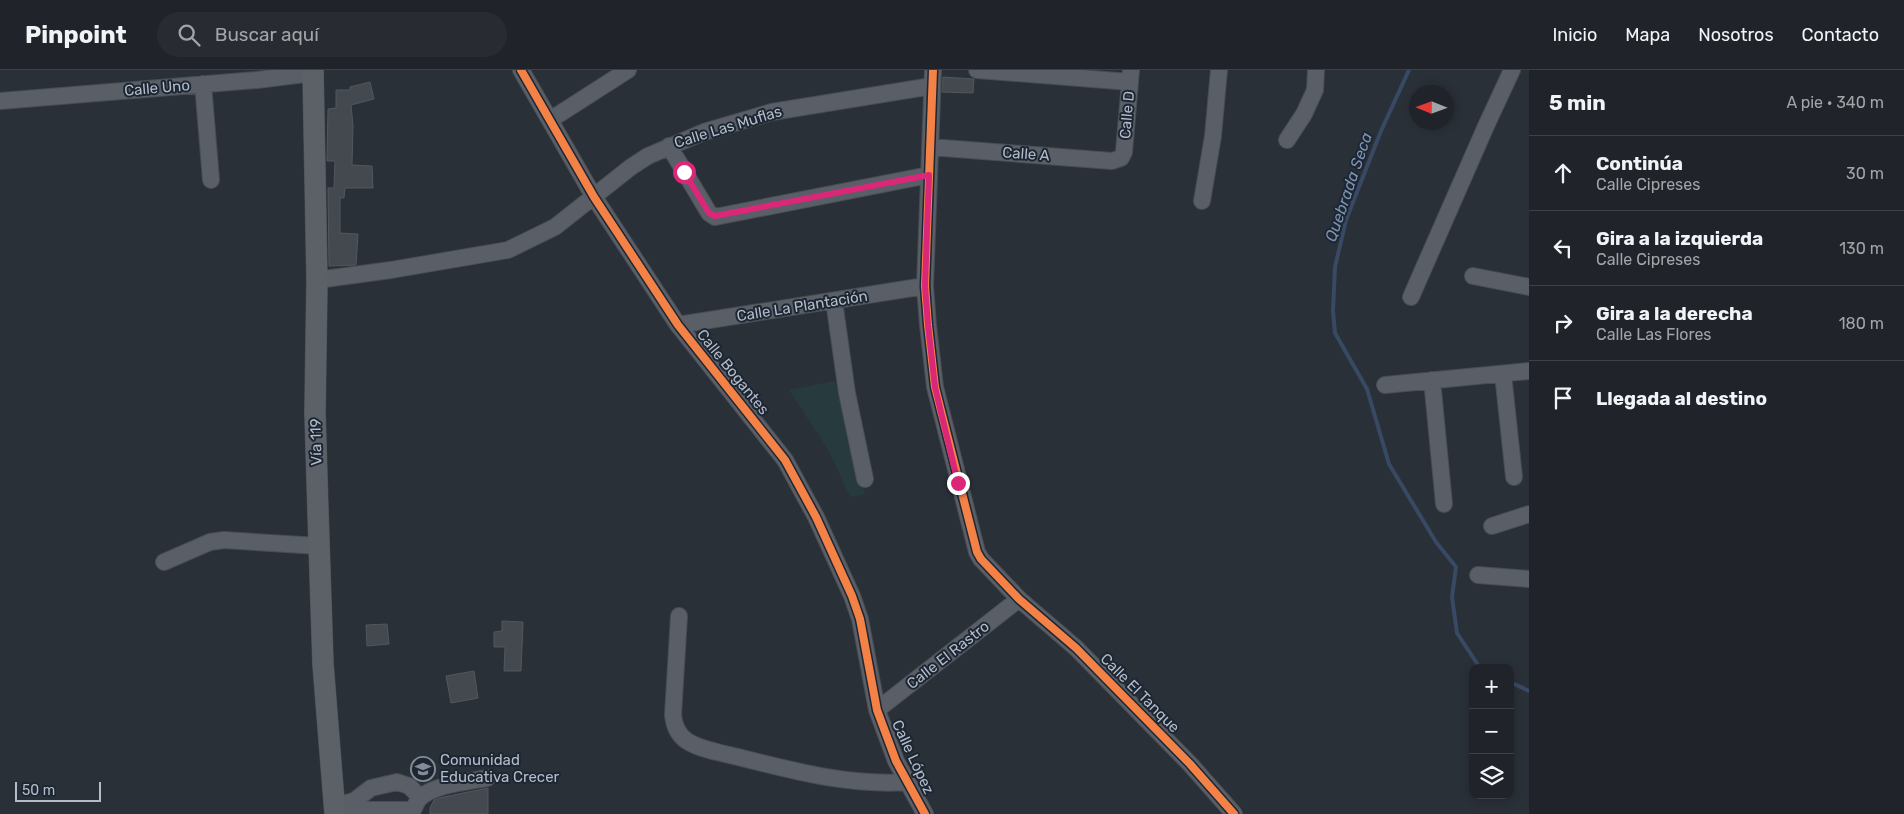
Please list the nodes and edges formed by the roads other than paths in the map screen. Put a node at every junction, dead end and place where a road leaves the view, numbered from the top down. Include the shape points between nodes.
1 (522, 70) edge
2 (628, 70) edge
3 (977, 70) edge
4 (1219, 70) edge
5 (1316, 70) edge
6 (1512, 70) edge
7 (313, 71) edge
8 (1130, 76) edge
9 (932, 78) edge
10 (203, 84) junction
11 (0, 100) edge
12 (550, 120) junction
13 (1287, 140) dead end
14 (670, 146) junction
15 (930, 147) junction
16 (1120, 158) joint
17 (929, 175) junction
18 (212, 180) dead end
19 (594, 197) junction
20 (1202, 201) dead end
21 (1473, 276) dead end
22 (317, 280) junction
23 (925, 286) junction
24 (1529, 287) edge
25 (1411, 297) dead end
26 (834, 301) junction
27 (678, 325) junction
28 (1529, 371) edge
29 (1503, 374) junction
30 (1432, 380) junction
31 (1385, 385) dead end
32 (1514, 477) dead end
33 (865, 479) dead end
34 (1444, 504) dead end
35 (1529, 514) edge
36 (1492, 526) dead end
37 (319, 546) junction
38 (164, 562) dead end
39 (1478, 575) dead end
40 (1529, 579) edge
41 (1019, 600) junction
42 (679, 616) dead end
43 (877, 710) junction
44 (487, 778) dead end
45 (908, 782) junction
46 (415, 807) edge
47 (335, 810) edge
48 (925, 814) edge
49 (1234, 814) edge

1 - 12 street, Calle Bogantes
2 - 12 street
3 - 8 street
4 - 20 street via 1213,136
5 - 13 street via 1315,90
6 - 25 street
7 - 10 street, Calle Uno
7 - 22 main road, Vía 119
8 - 16 street, Calle D via 1124,152
9 - 14 street, Calle Las Muflas via 772,112 704,132
9 - 15 street, Calle El Tanque
10 - 11 street, Calle Uno
10 - 18 street
12 - 19 street, Calle Bogantes
14 - 17 street via 709,213 715,216
14 - 19 street, Calle Las Muflas via 630,167
15 - 16 street, Calle A via 1112,161
15 - 17 street, Calle El Tanque
17 - 23 street, Calle El Tanque
19 - 22 street, Calle Las Muflas via 555,227 508,250
19 - 27 street, Calle Bogantes
21 - 24 street
22 - 37 main road, Vía 119
23 - 26 street, Calle La Plantación
23 - 41 street, Calle El Tanque via 935,387 977,552
26 - 27 street, Calle La Plantación
26 - 33 street via 847,393
27 - 43 street, Calle Bogantes via 785,460 816,517 860,619
28 - 29 street
29 - 30 street
29 - 32 street
30 - 31 street
30 - 34 street
35 - 36 street
37 - 38 street via 224,540 210,542
37 - 47 main road, Vía 119 via 323,664
39 - 40 street
41 - 43 street, Calle El Rastro
41 - 49 street, Calle El Tanque via 1076,648 1190,764
42 - 45 street via 673,715 679,734 687,741 805,774 880,784
43 - 45 street, Calle López via 896,761
44 - 46 street via 439,788
45 - 48 street, Calle López
46 - 47 street
46 - 47 street via 409,786 396,782 371,788

